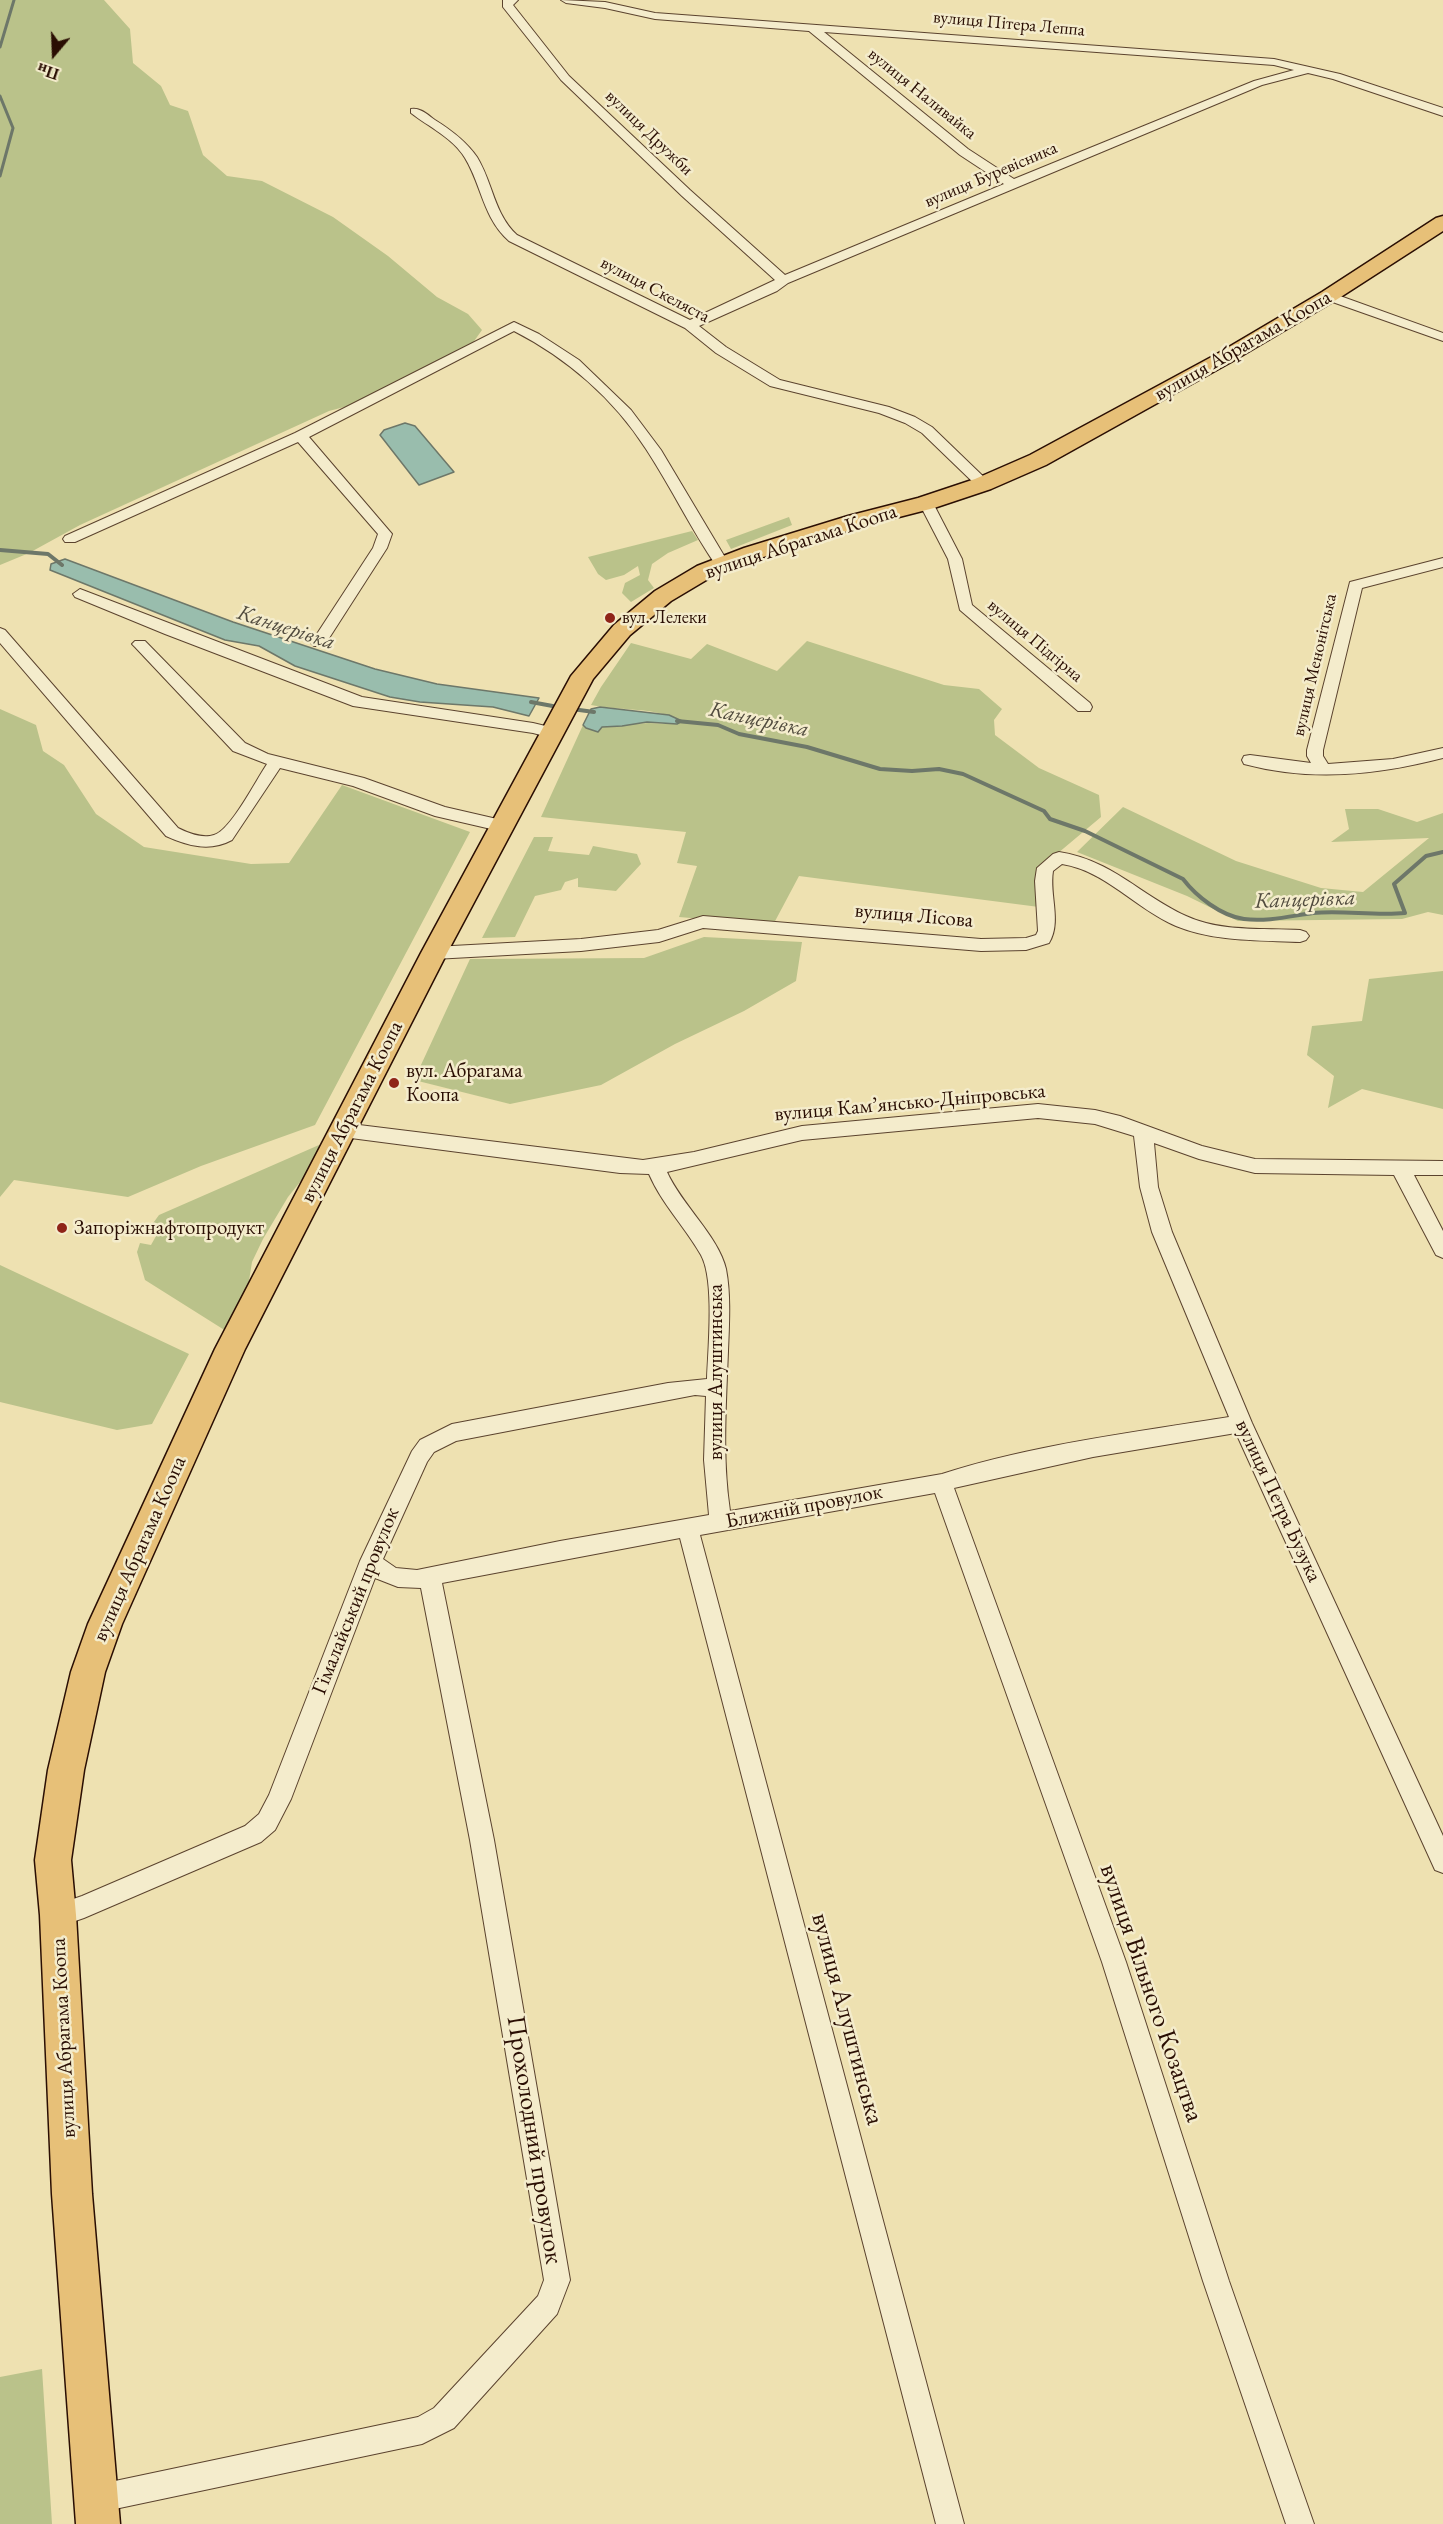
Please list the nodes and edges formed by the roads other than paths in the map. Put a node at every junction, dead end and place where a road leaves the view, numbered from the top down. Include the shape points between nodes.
1 (511, 0) edge
2 (566, 0) edge
3 (810, 26) junction
4 (1310, 69) junction
5 (415, 111) dead end
6 (1443, 112) edge
7 (1014, 185) junction
8 (1443, 222) edge
9 (783, 280) junction
10 (1329, 296) junction
11 (690, 325) junction
12 (1443, 337) edge
13 (300, 436) junction
14 (983, 484) junction
15 (926, 503) junction
16 (70, 539) dead end
17 (1443, 562) edge
18 (722, 564) junction
19 (80, 594) dead end
20 (0, 633) edge
21 (319, 643) dead end
22 (140, 644) dead end
23 (1084, 707) dead end
24 (552, 733) junction
25 (1443, 753) edge
26 (1251, 760) dead end
27 (276, 762) junction
28 (1324, 771) junction
29 (504, 826) junction
30 (1300, 936) dead end
31 (434, 953) junction
32 (343, 1130) junction
33 (1143, 1131) junction
34 (655, 1167) junction
35 (1443, 1168) edge
36 (1401, 1169) junction
37 (1443, 1250) edge
38 (716, 1388) junction
39 (1242, 1423) junction
40 (942, 1483) junction
41 (721, 1523) junction
42 (688, 1529) junction
43 (371, 1561) junction
44 (430, 1577) junction
45 (1443, 1862) edge
46 (58, 1916) junction
47 (97, 2511) edge
48 (950, 2524) edge
49 (1300, 2524) edge

1 - 9 street, вулиця Дружби via 507,6 565,78
2 - 3 street, вулиця Пітера Леппа via 647,15
3 - 4 street, вулиця Пітера Леппа
3 - 7 street, вулиця Наливайка via 964,152
4 - 6 street, вулиця Пітера Леппа
4 - 7 street, вулиця Буревісника via 1268,80 1191,110
5 - 11 street, вулиця Скеляста via 462,145 507,234
7 - 9 street, вулиця Буревісника
8 - 10 main road, вулиця Абрагама Коопа
9 - 11 street, вулиця Буревісника
10 - 12 street
10 - 14 main road, вулиця Абрагама Коопа via 1101,427
11 - 14 street, вулиця Скеляста via 721,350 775,383 885,410 910,420 927,430
13 - 16 street
13 - 18 street via 514,326 533,334 580,368 621,405 653,448
13 - 21 street via 385,534
14 - 15 main road, вулиця Абрагама Коопа
15 - 18 main road, вулиця Абрагама Коопа
15 - 23 street, вулиця Підгірна via 955,559 965,608
17 - 28 street, вулиця Менонітська via 1355,585 1315,750
18 - 24 main road, вулиця Абрагама Коопа via 663,596 622,630 583,676
19 - 24 street via 359,702
20 - 27 street via 172,832 183,838 211,841 226,836
22 - 27 street via 239,747
24 - 29 main road, вулиця Абрагама Коопа
25 - 28 street via 1362,770
26 - 28 street
27 - 29 street via 340,777 441,812
29 - 31 main road, вулиця Абрагама Коопа
30 - 31 street, вулиця Лісова via 1206,929 1165,912 1083,861 1059,858 1045,868 1044,939 1026,944 981,945 711,922 659,936 581,945
31 - 32 main road, вулиця Абрагама Коопа
32 - 34 street, вулиця Кам’янсько-Дніпровська via 620,1166
32 - 46 main road, вулиця Абрагама Коопа via 230,1350 105,1624 88,1672 66,1770 53,1860
33 - 34 street, вулиця Кам’янсько-Дніпровська via 1095,1117 1038,1111 802,1133
33 - 36 street, вулиця Кам’янсько-Дніпровська via 1255,1166
33 - 39 street, вулиця Петра Бузука via 1149,1187 1162,1232
34 - 38 street, вулиця Алуштинська via 666,1191 711,1254 716,1269
35 - 36 street, вулиця Кам’янсько-Дніпровська
36 - 37 street
38 - 41 street, вулиця Алуштинська via 716,1484
38 - 43 street, Гімалайський провулок via 668,1391 439,1438 419,1457
39 - 40 street, Ближній провулок via 1094,1448
39 - 45 street, вулиця Петра Бузука
40 - 41 street, Ближній провулок
40 - 49 street, вулиця Вільного Козацтва via 1114,1962 1216,2281
41 - 42 street, Ближній провулок
42 - 44 street, Ближній провулок
42 - 48 street, вулиця Алуштинська
43 - 44 street, Ближній провулок via 380,1571 403,1580
43 - 46 street, Гімалайський провулок via 267,1822 253,1834
44 - 47 street, Прохолодний провулок via 465,1738 494,1902 557,2280 554,2292 548,2304 435,2424
46 - 47 main road, вулиця Абрагама Коопа via 72,2194

